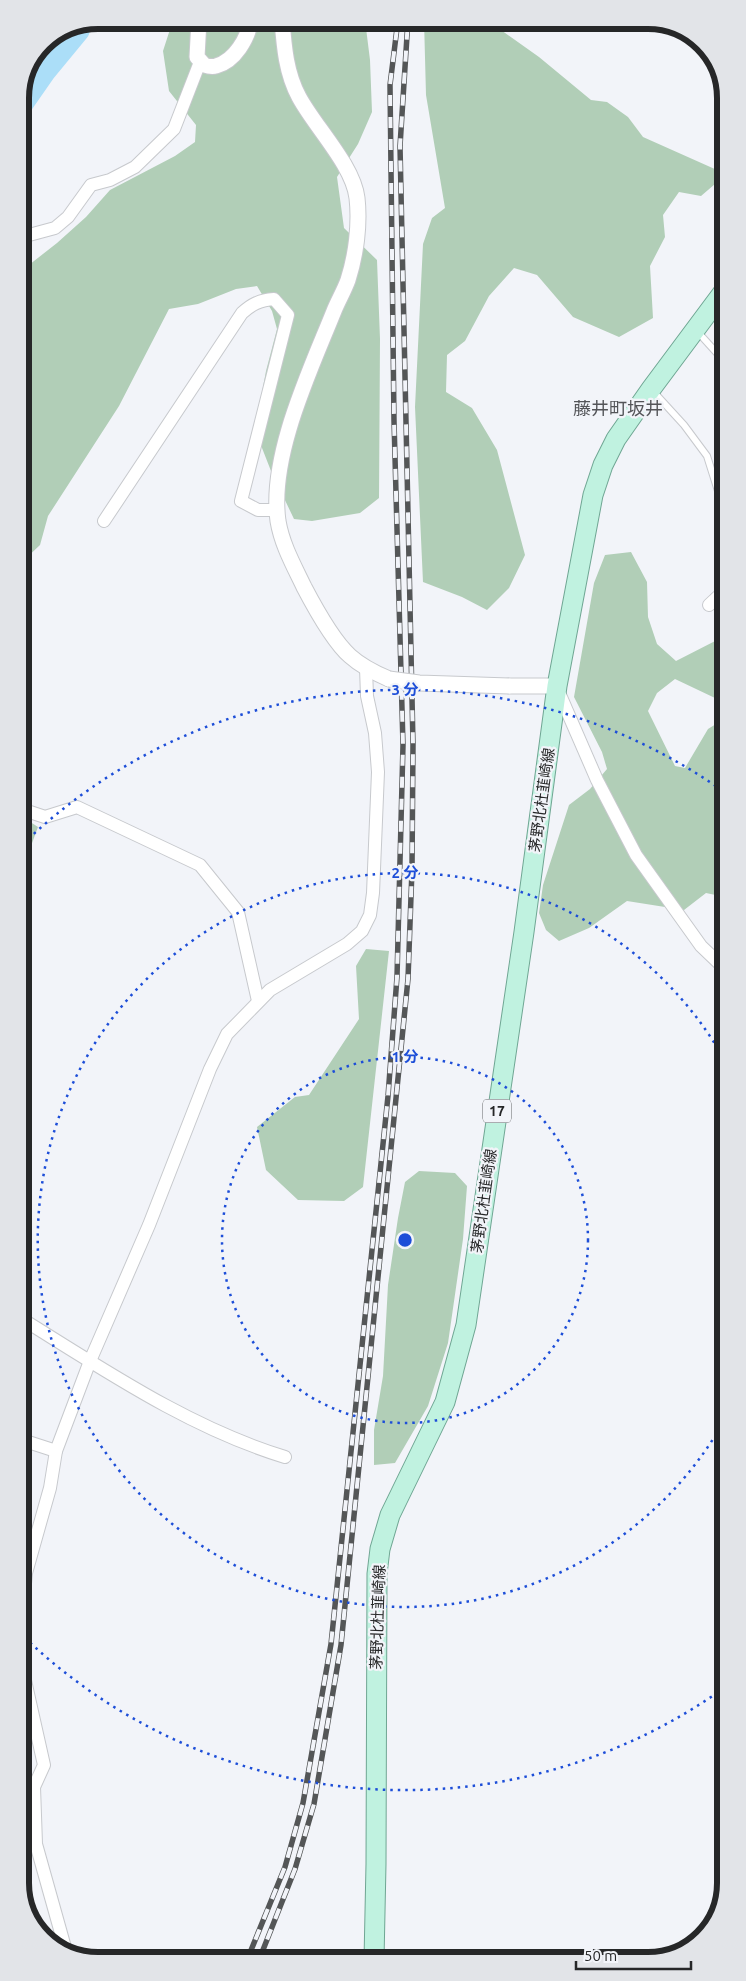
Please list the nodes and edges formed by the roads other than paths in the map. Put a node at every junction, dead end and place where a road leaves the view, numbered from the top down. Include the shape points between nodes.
1 (199, 29) edge
2 (249, 29) edge
3 (283, 29) edge
4 (200, 62) junction
5 (29, 235) edge
6 (717, 301) edge
7 (696, 330) junction
8 (717, 352) edge
9 (651, 389) junction
10 (717, 487) edge
11 (277, 510) junction
12 (104, 521) dead end
13 (717, 598) edge
14 (709, 605) dead end
15 (366, 668) junction
16 (556, 686) junction
17 (29, 812) edge
18 (717, 961) edge
19 (258, 1001) junction
20 (29, 1323) edge
21 (90, 1361) junction
22 (29, 1442) edge
23 (56, 1451) junction
24 (285, 1457) dead end
25 (29, 1563) edge
26 (29, 1698) edge
27 (64, 1943) edge
28 (374, 1952) edge

1 - 4 street via 196,57
2 - 4 street via 237,51 226,60 215,66
3 - 11 street via 284,54 298,96 347,171 357,197 356,241 348,280 297,402 281,464
4 - 5 street via 174,129 135,167 110,180 91,185 68,217 55,228
6 - 7 main road, 茅野北杜韮崎線 / 17
7 - 8 lane
7 - 9 main road, 茅野北杜韮崎線 / 17
9 - 10 lane via 707,456
9 - 16 main road, 茅野北杜韮崎線 / 17 via 616,440 593,495
11 - 12 street via 258,510 241,501 288,315 274,299 260,300 242,314
11 - 15 street via 284,546 312,604 349,656
13 - 14 street
15 - 16 street, bridge via 389,680 419,684
15 - 19 street via 378,772 370,915 362,931 347,944 270,990
16 - 18 street via 597,780 636,855 701,946
16 - 28 main road, 茅野北杜韮崎線 / 17 via 524,932 466,1325 445,1402 390,1515 376,1574
17 - 19 street via 46,817 77,807 200,865 238,912
19 - 21 street via 227,1034 210,1069 149,1225
20 - 21 street
21 - 23 street
21 - 24 street via 147,1396 260,1450
22 - 23 street
23 - 25 street via 50,1488
26 - 27 street via 44,1765 34,1787 36,1844

